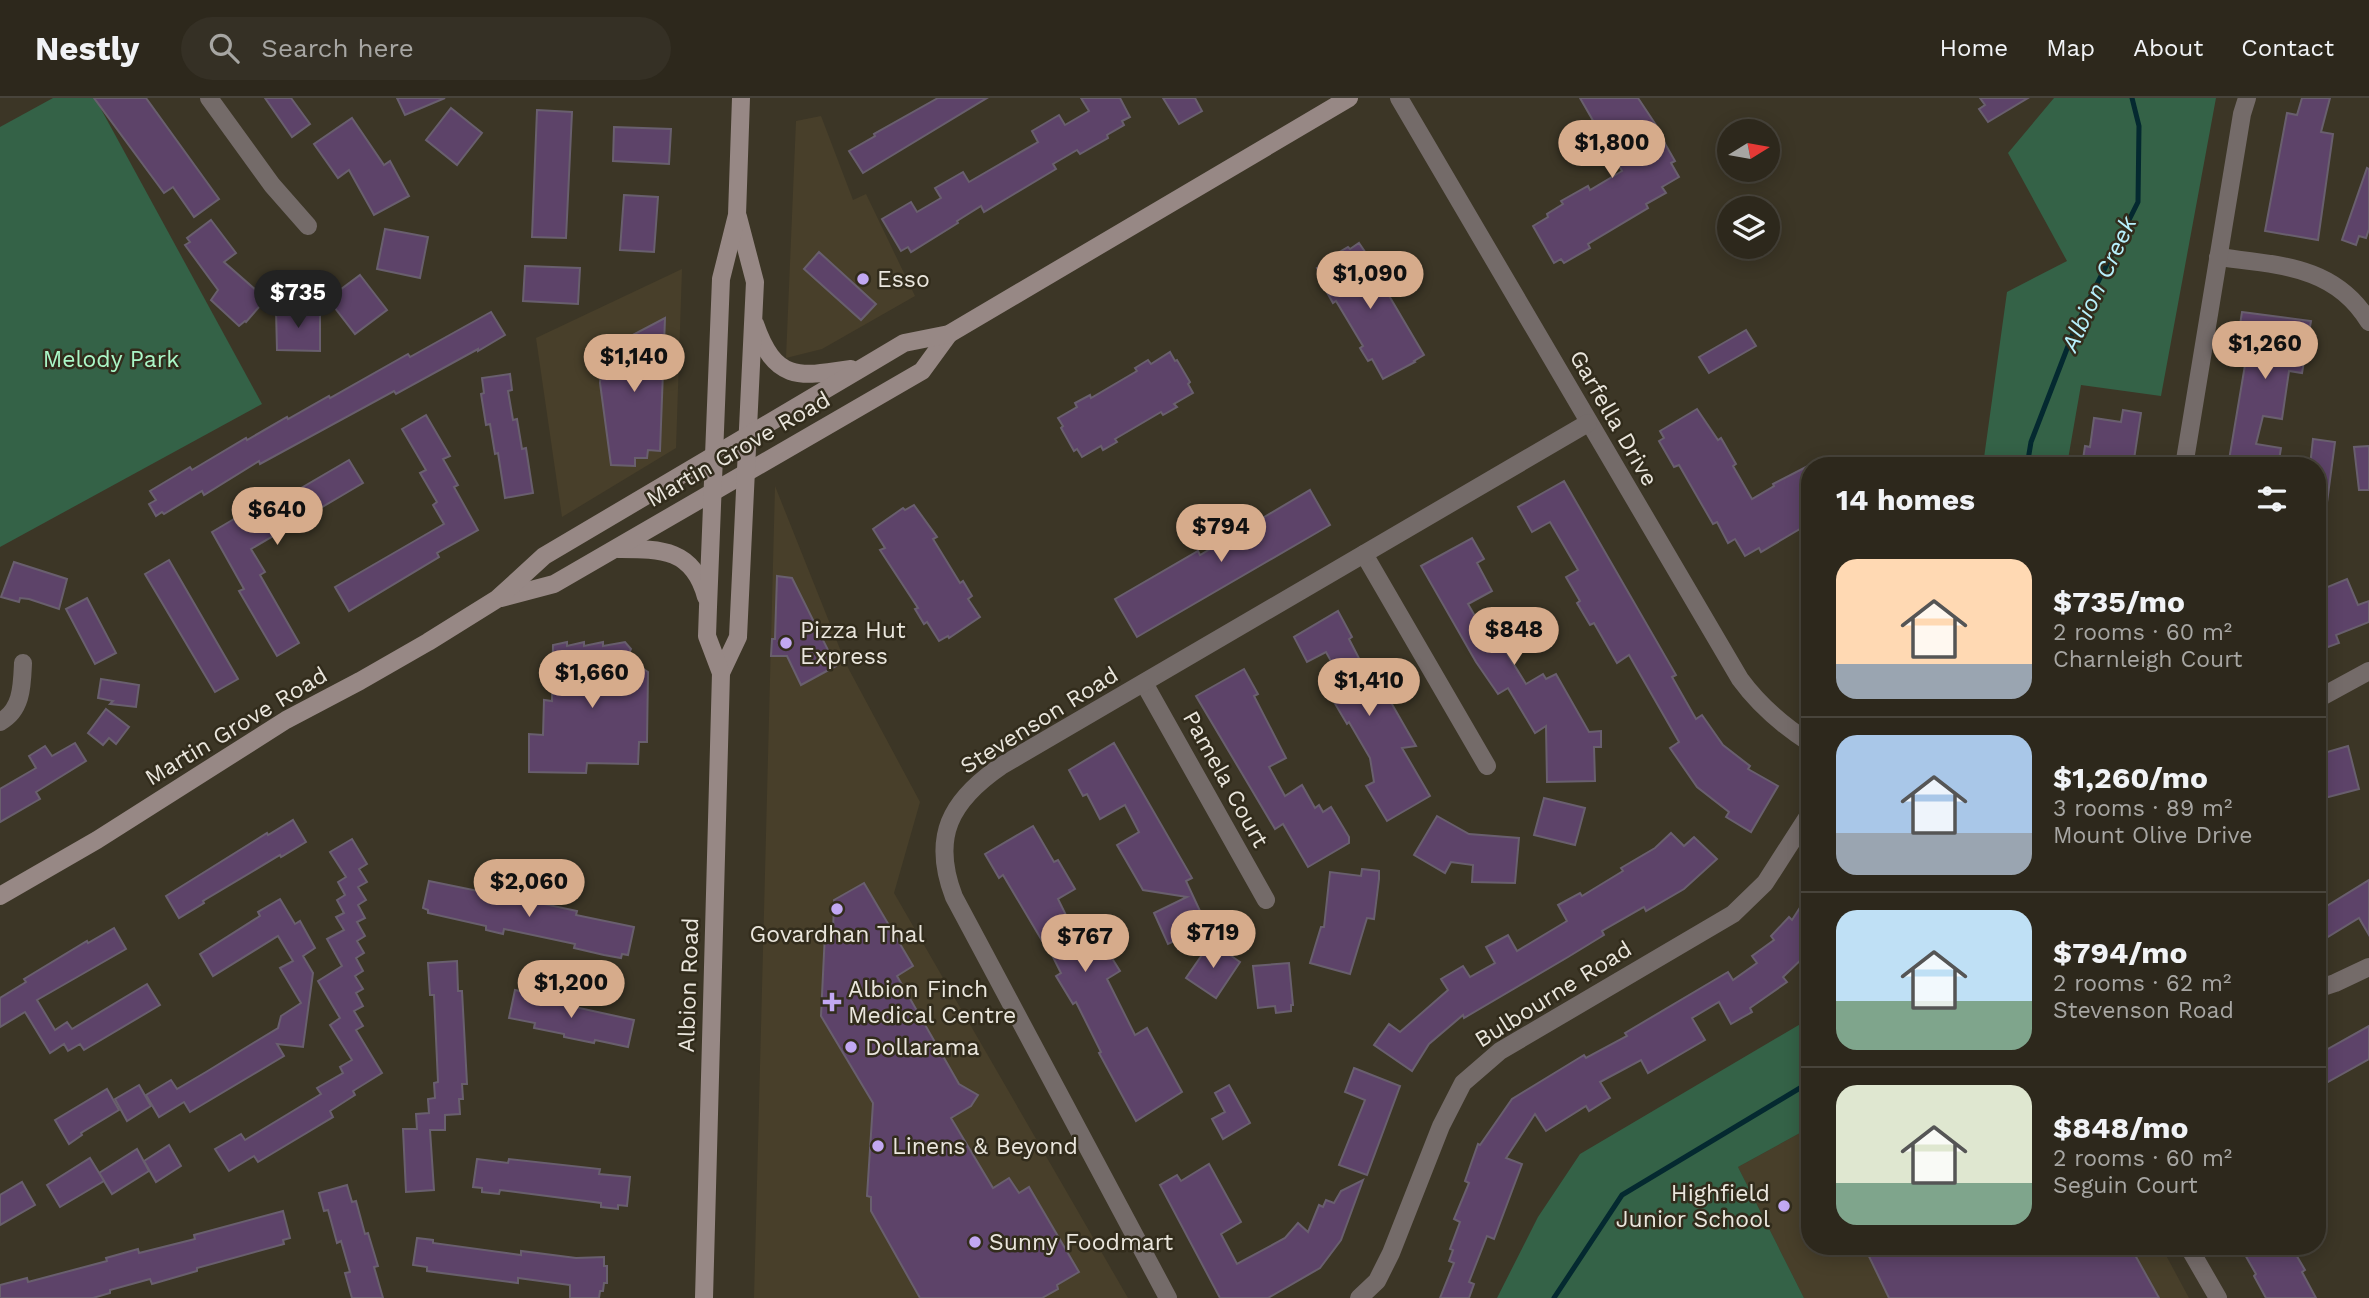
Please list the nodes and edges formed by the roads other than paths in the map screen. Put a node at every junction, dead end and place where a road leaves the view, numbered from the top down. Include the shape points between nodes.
1 (209, 98) edge
2 (741, 98) edge
3 (1349, 98) edge
4 (1399, 98) edge
5 (2247, 98) edge
6 (737, 215) junction
7 (308, 226) dead end
8 (2218, 257) junction
9 (754, 318) junction
10 (2369, 322) edge
11 (949, 334) junction
12 (862, 368) junction
13 (1588, 423) junction
14 (748, 435) junction
15 (714, 455) junction
16 (2185, 457) edge
17 (746, 472) junction
18 (713, 492) junction
19 (615, 549) junction
20 (1364, 554) junction
21 (498, 599) junction
22 (708, 607) junction
23 (23, 663) dead end
24 (2369, 671) edge
25 (721, 673) junction
26 (1144, 683) junction
27 (2326, 694) edge
28 (0, 722) edge
29 (1801, 736) edge
30 (1487, 766) dead end
31 (1801, 827) edge
32 (0, 896) edge
33 (1266, 900) dead end
34 (2369, 968) edge
35 (2326, 985) edge
36 (2193, 1255) edge
37 (704, 1298) edge
38 (1168, 1298) edge
39 (1359, 1298) edge
40 (2218, 1298) edge

1 - 7 street via 272,186
2 - 6 main road, Albion Road
3 - 11 main road, Martin Grove Road
4 - 13 street, Garfella Drive
5 - 8 street
6 - 9 main road, Albion Road via 755,282
6 - 15 main road, Albion Road via 721,279
8 - 10 street via 2287,265 2314,274 2343,290
8 - 16 street
9 - 12 main road via 766,351 784,369 808,375
9 - 14 main road, Albion Road
11 - 12 main road, Martin Grove Road via 904,343
11 - 17 main road, Martin Grove Road via 922,371
12 - 14 main road, Martin Grove Road
13 - 20 street, Stevenson Road
13 - 29 street, Garfella Drive via 1740,679 1766,710
14 - 15 main road, Martin Grove Road
14 - 17 main road, Albion Road
15 - 18 main road, Albion Road
15 - 21 main road, Martin Grove Road via 544,556
17 - 18 main road, Martin Grove Road
17 - 25 main road, Albion Road via 738,637
18 - 19 main road, Martin Grove Road
18 - 22 main road, Albion Road
19 - 21 main road, Martin Grove Road via 554,584
19 - 22 main road via 657,550 683,559 698,578
20 - 26 street, Stevenson Road
20 - 30 street
21 - 32 main road, Martin Grove Road via 286,720
22 - 25 main road, Albion Road via 707,636
23 - 28 street via 17,706
24 - 27 street
25 - 37 main road, Albion Road
26 - 33 street, Pamela Court
26 - 38 street, Stevenson Road via 982,779 955,808 948,823 944,859 954,897
31 - 39 street, Bulbourne Road via 1765,883 1733,914 1500,1051 1463,1083 1391,1253 1377,1281
34 - 35 street
36 - 40 street

